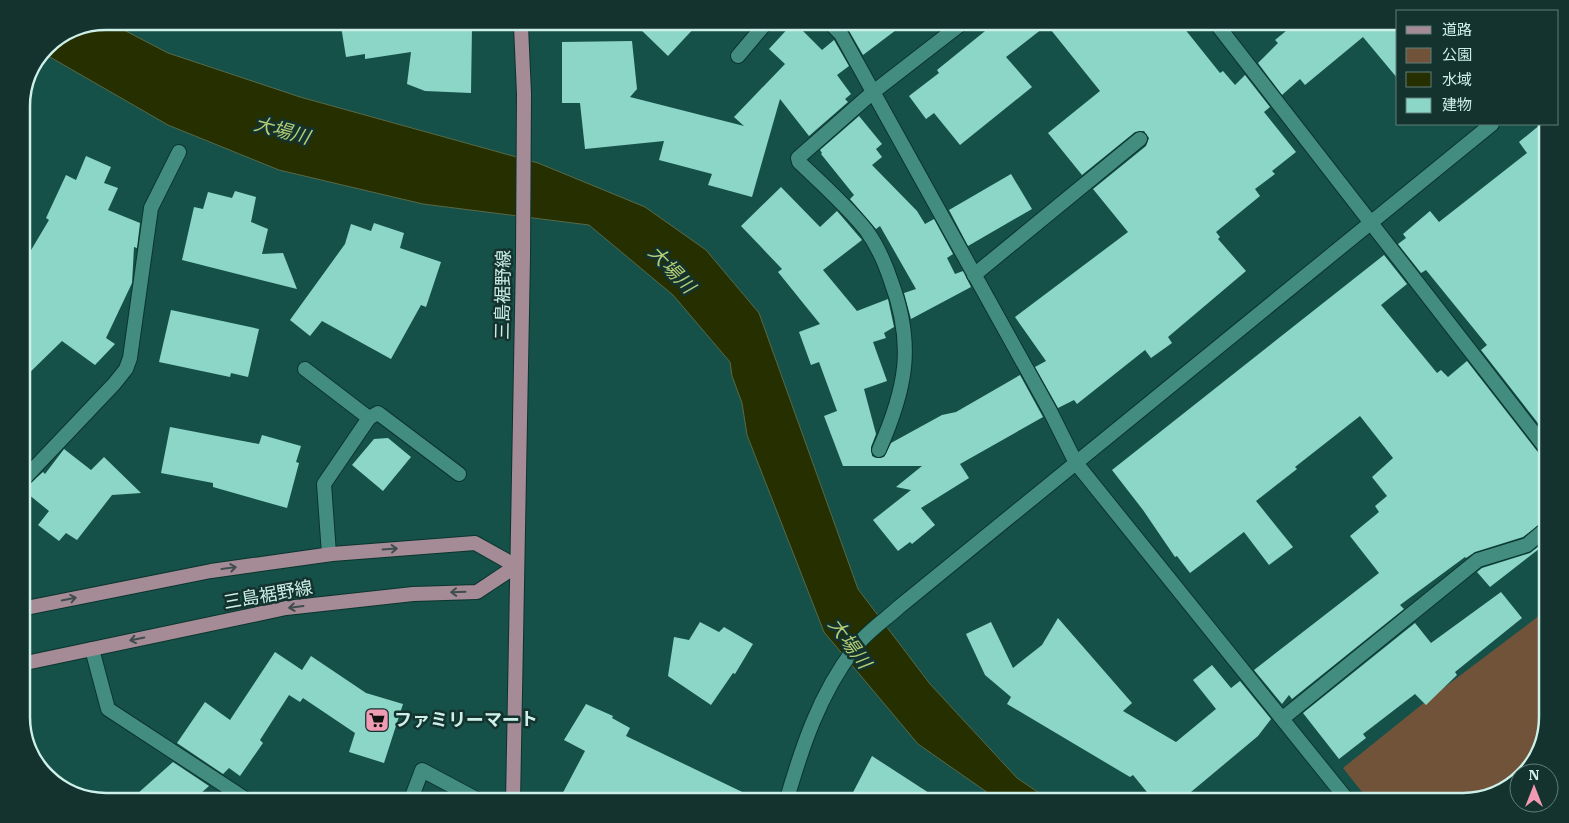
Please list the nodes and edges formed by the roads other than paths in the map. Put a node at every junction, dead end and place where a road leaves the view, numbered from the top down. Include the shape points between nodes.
1 (521, 30) edge
2 (760, 30) edge
3 (838, 30) edge
4 (953, 30) edge
5 (1221, 30) edge
6 (738, 56) dead end
7 (872, 93) junction
8 (1491, 125) edge
9 (1140, 139) dead end
10 (179, 152) dead end
11 (1371, 222) junction
12 (974, 275) junction
13 (304, 369) dead end
14 (369, 418) junction
15 (1539, 440) edge
16 (879, 450) dead end
17 (1076, 463) junction
18 (30, 473) edge
19 (460, 474) dead end
20 (1539, 534) edge
21 (328, 554) junction
22 (516, 566) junction
23 (30, 607) edge
24 (92, 649) junction
25 (30, 662) edge
26 (1283, 718) junction
27 (236, 793) edge
28 (413, 793) edge
29 (465, 793) edge
30 (512, 793) edge
31 (789, 793) edge
32 (1342, 793) edge

1 - 22 main road, 三島裾野線 via 523,257
2 - 6 street
3 - 7 street
4 - 7 street
5 - 11 street
7 - 12 street
7 - 16 street via 798,158 866,231 881,254 896,294 906,333 906,359 901,388
8 - 11 street
9 - 12 street
10 - 18 street via 151,208 126,369
11 - 15 street
11 - 17 street
12 - 17 street
13 - 14 street
14 - 19 street via 378,413
14 - 21 street via 324,484
17 - 26 street
17 - 31 street via 899,607 855,647 823,695
20 - 26 street via 1526,545 1478,560
21 -> 22 main road, 三島裾野線 via 475,542
23 -> 21 main road, 三島裾野線 via 210,571
22 -> 24 main road, 三島裾野線 via 478,592 413,594 286,608
22 - 30 main road, 三島裾野線
24 - 25 main road, 三島裾野線
24 - 27 street via 108,709
26 - 32 street
28 - 29 street via 422,770

